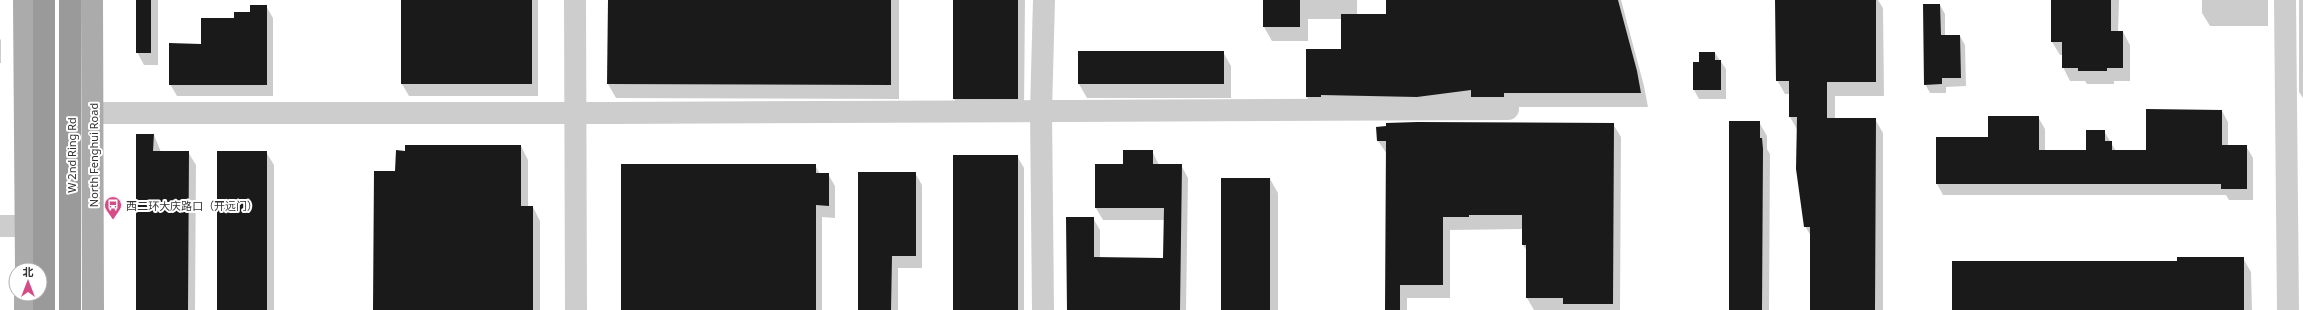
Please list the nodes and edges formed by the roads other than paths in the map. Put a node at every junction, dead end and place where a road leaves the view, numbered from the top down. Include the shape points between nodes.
1 (24, 0) edge
2 (44, 0) edge
3 (70, 0) edge
4 (92, 0) edge
5 (575, 0) edge
6 (1044, 0) edge
7 (2285, 0) edge
8 (1508, 109) dead end
9 (1041, 111) junction
10 (93, 112) junction
11 (574, 113) junction
12 (0, 226) edge
13 (26, 226) junction
14 (26, 262) edge
15 (44, 310) edge
16 (70, 310) edge
17 (93, 310) edge
18 (576, 310) edge
19 (1043, 310) edge
20 (2288, 310) edge

1 - 13 main road
2 - 15 highway
3 - 16 highway, W 2nd Ring Rd
4 - 10 main road, North Fenghui Road
5 - 11 street
6 - 9 street
7 - 20 street
8 - 9 street
9 - 11 street
9 - 19 street
10 - 11 street
10 - 17 main road, North Fenghui Road
11 - 18 street
12 - 13 street
13 - 14 main road

